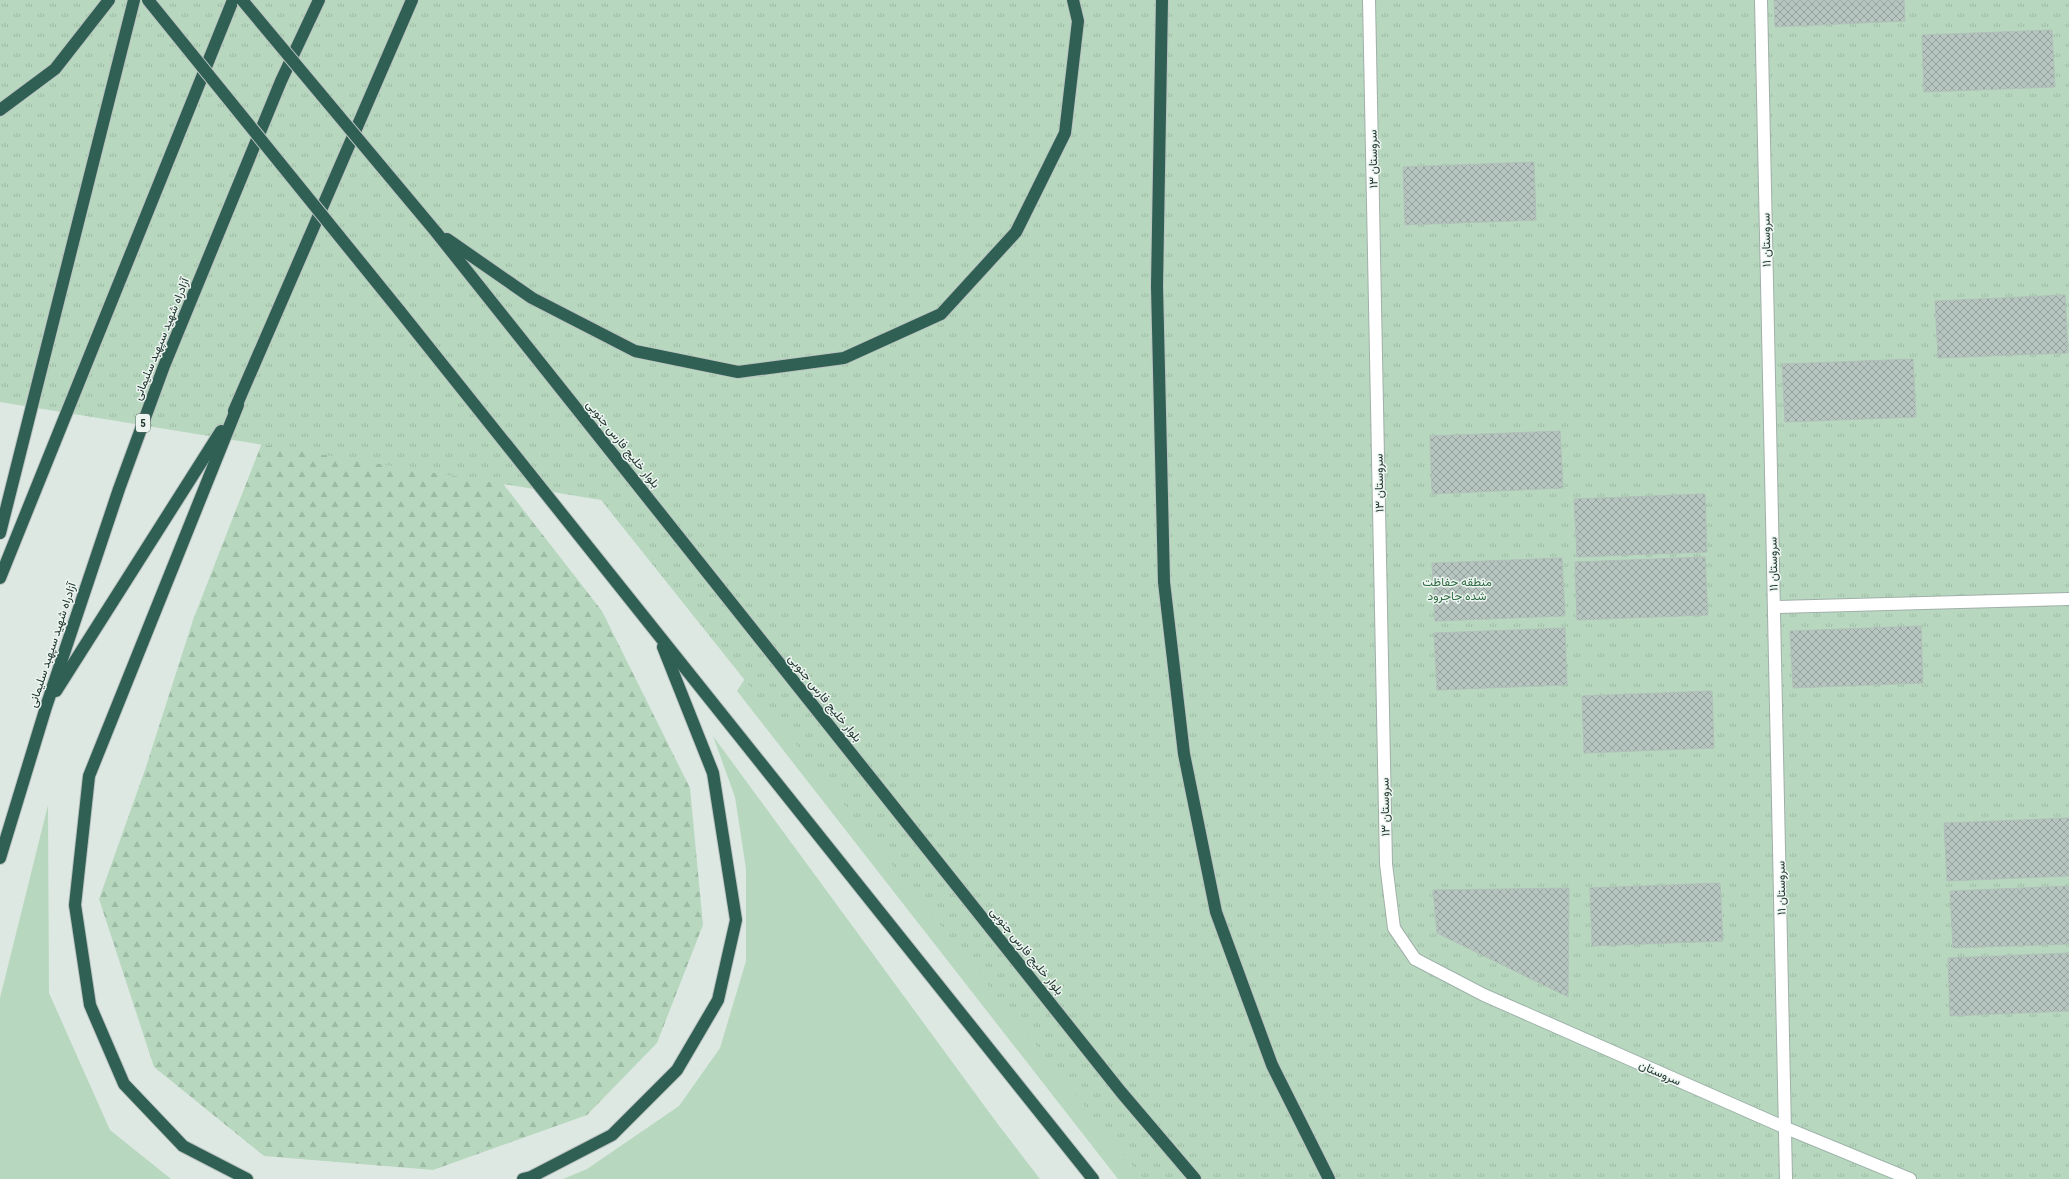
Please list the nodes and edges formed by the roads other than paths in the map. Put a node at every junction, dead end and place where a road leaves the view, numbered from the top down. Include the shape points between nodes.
1 (109, 0) edge
2 (134, 0) edge
3 (148, 0) edge
4 (234, 0) edge
5 (242, 0) edge
6 (319, 0) edge
7 (412, 0) edge
8 (417, 0) edge
9 (1073, 0) edge
10 (1162, 0) edge
11 (1369, 0) edge
12 (1761, 0) edge
13 (403, 22) junction
14 (0, 110) edge
15 (436, 232) junction
16 (238, 405) junction
17 (0, 533) edge
18 (0, 578) edge
19 (2069, 599) edge
20 (1774, 607) junction
21 (659, 635) junction
22 (46, 707) junction
23 (0, 858) edge
24 (1415, 959) joint
25 (1786, 1128) junction
26 (247, 1179) edge
27 (523, 1179) edge
28 (1093, 1179) edge
29 (1195, 1179) edge
30 (1329, 1179) edge
31 (1786, 1179) edge
32 (1910, 1179) edge

1 - 14 highway via 55,69
2 - 17 highway
3 - 21 highway, bridge
4 - 18 highway
5 - 15 highway, bridge
6 - 22 highway, آزادراه شهید سپهبد سلیمانی / 5 via 281,81 164,366 119,489
7 - 13 highway
8 - 13 highway
9 - 15 highway via 1078,21 1065,133 1016,232 941,314 844,358 738,372 635,351 532,298
10 - 30 highway via 1157,286 1164,582 1184,754 1216,912 1272,1065
11 - 24 street, سروستان ۱۳ via 1386,864 1394,928
12 - 20 street, سروستان ۱۱
13 - 16 highway
15 - 29 highway, بلوار خلیج فارس جنوبی via 1121,1092
16 - 22 highway
16 - 26 highway via 89,776 75,905 90,1005 124,1084 183,1146
19 - 20 street
20 - 25 street, سروستان ۱۱
21 - 27 highway via 713,773 736,920 718,1000 677,1070 612,1135
21 - 28 highway
22 - 23 highway, آزادراه شهید سپهبد سلیمانی / 5
24 - 25 street, سروستان via 1484,995
25 - 31 street, سروستان ۱۱
25 - 32 street, سروستان

